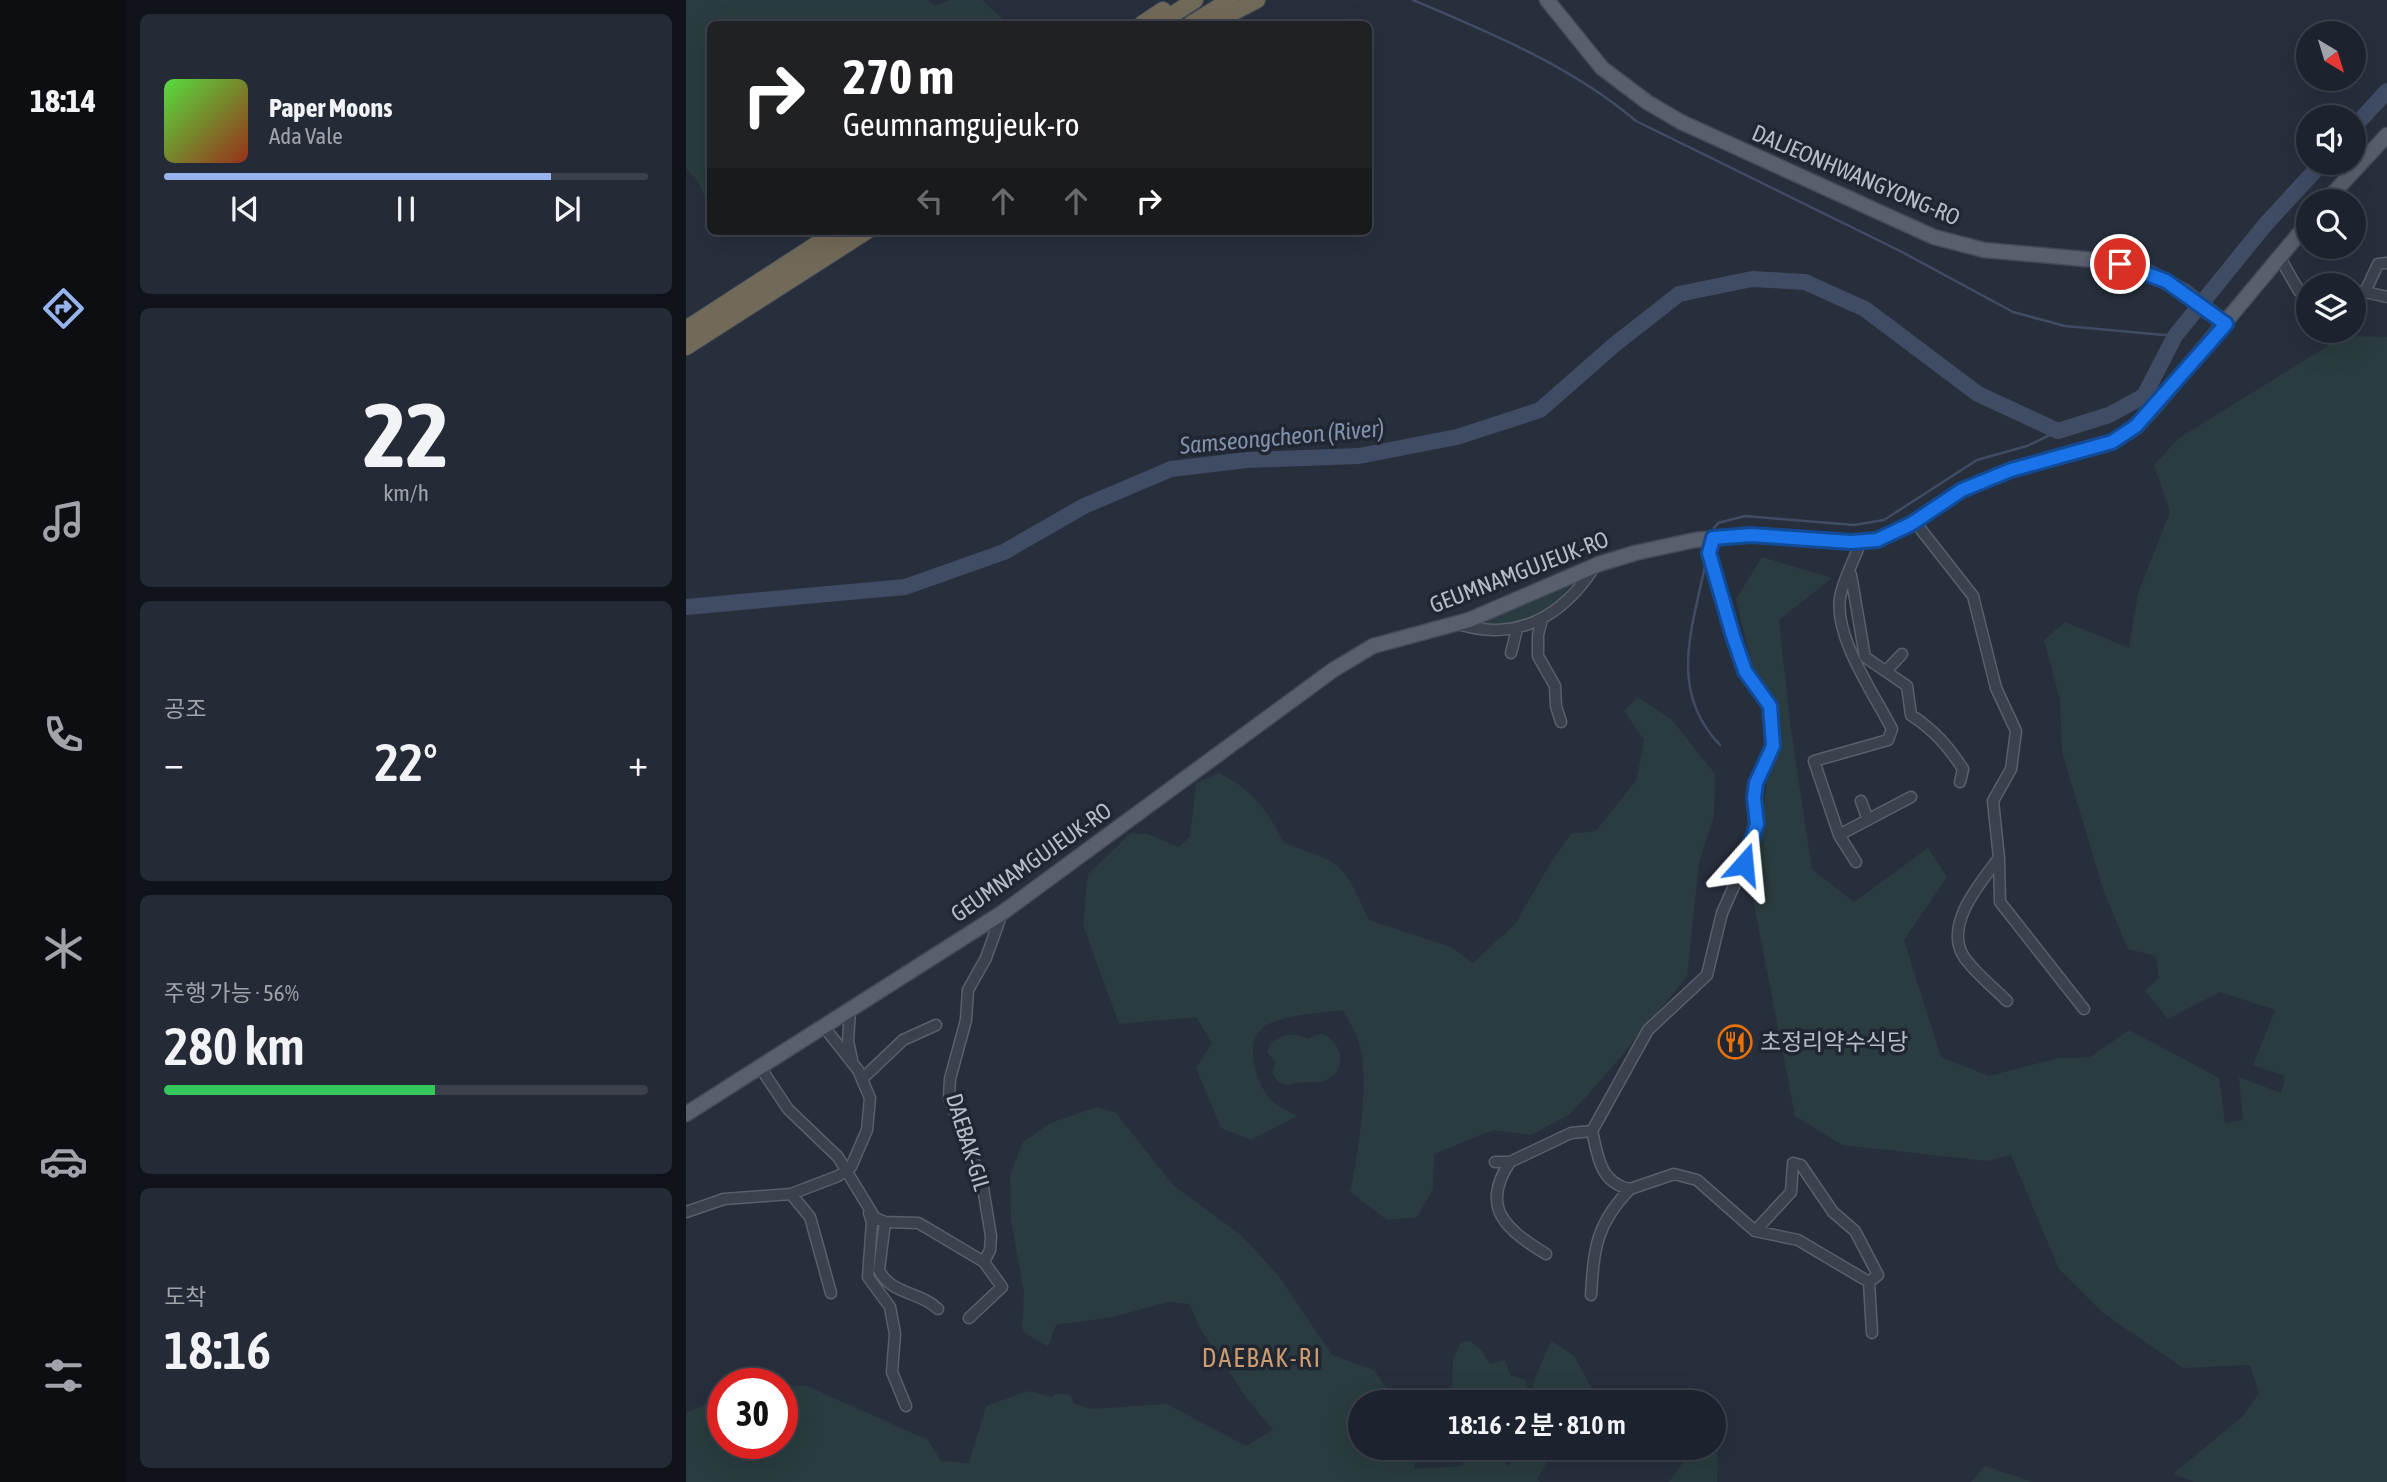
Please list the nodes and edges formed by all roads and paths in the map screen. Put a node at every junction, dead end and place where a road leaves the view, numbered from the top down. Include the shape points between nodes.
1 (1177, 0) edge
2 (1195, 0) edge
3 (1230, 0) edge
4 (1257, 0) edge
5 (1547, 0) edge
6 (1146, 21) edge
7 (1163, 21) edge
8 (1196, 21) edge
9 (1217, 21) edge
10 (2387, 135) edge
11 (2337, 189) edge
12 (831, 235) edge
13 (861, 235) edge
14 (2296, 238) edge
15 (2280, 258) junction
16 (2387, 263) edge
17 (2366, 283) edge
18 (2296, 284) edge
19 (2366, 293) edge
20 (2387, 297) edge
21 (2221, 320) junction
22 (686, 329) edge
23 (686, 347) edge
24 (1915, 522) junction
25 (1713, 538) junction
26 (1861, 541) junction
27 (1595, 566) junction
28 (1850, 572) junction
29 (1542, 619) junction
30 (1455, 623) junction
31 (1517, 629) junction
32 (1511, 653) dead end
33 (1902, 654) dead end
34 (1886, 671) junction
35 (1561, 722) dead end
36 (1960, 782) dead end
37 (1911, 797) dead end
38 (1861, 801) dead end
39 (1868, 820) junction
40 (1839, 835) junction
41 (1999, 858) junction
42 (1856, 862) dead end
43 (1002, 913) junction
44 (2007, 1001) dead end
45 (2084, 1009) dead end
46 (850, 1010) junction
47 (936, 1026) dead end
48 (824, 1027) junction
49 (853, 1062) junction
50 (760, 1067) junction
51 (863, 1078) junction
52 (686, 1114) edge
53 (1591, 1131) junction
54 (1495, 1162) dead end
55 (1510, 1162) junction
56 (846, 1170) junction
57 (1630, 1189) junction
58 (791, 1194) junction
59 (868, 1210) junction
60 (686, 1212) edge
61 (885, 1222) junction
62 (1755, 1231) junction
63 (1546, 1254) dead end
64 (984, 1262) junction
65 (1869, 1282) junction
66 (831, 1293) dead end
67 (1591, 1294) dead end
68 (938, 1309) dead end
69 (969, 1318) dead end
70 (1872, 1332) dead end
71 (906, 1406) dead end

1 - 6 highway
2 - 7 highway
3 - 8 highway
4 - 9 highway
5 - 21 main road, DALJEONHWANGYONG-RO via 1602,68 1681,122 1954,243 2106,261 2150,273
10 - 11 main road
12 - 22 highway
13 - 23 highway
14 - 15 main road, GEUMNAMGUJEUK-RO
15 - 18 street
15 - 21 main road, GEUMNAMGUJEUK-RO
16 - 17 street via 2378,264
19 - 20 street
21 - 24 main road, GEUMNAMGUJEUK-RO via 2136,426 2112,442 2011,470 1962,490
24 - 26 main road, GEUMNAMGUJEUK-RO via 1877,540
24 - 41 street via 1973,596 1996,688 2016,731 2011,769 1993,801
25 - 26 main road, GEUMNAMGUJEUK-RO via 1751,535
25 - 27 main road, GEUMNAMGUJEUK-RO
25 - 53 street via 1709,553 1733,636 1745,671 1770,706 1773,746 1756,783 1757,824 1722,913 1707,975 1648,1030
26 - 28 street
27 - 29 street via 1585,582
27 - 30 main road, GEUMNAMGUJEUK-RO
28 - 34 street via 1865,657
28 - 40 street via 1839,608 1845,638 1892,729 1888,740 1814,761
29 - 31 street
29 - 35 street via 1538,656 1555,686
30 - 31 street via 1478,631
30 - 43 main road, GEUMNAMGUJEUK-RO via 1373,646 1333,670
31 - 32 street
33 - 34 street
34 - 36 street via 1907,686 1911,715 1951,750 1963,769
37 - 39 street
38 - 39 street
39 - 40 street
40 - 42 street
41 - 44 street via 1972,895 1958,939 1964,956
41 - 45 street via 2000,902
43 - 46 main road, GEUMNAMGUJEUK-RO
43 - 64 street, DAEBAK-GIL via 986,958 968,990 949,1098 980,1169 989,1218 990,1250
46 - 48 main road, GEUMNAMGUJEUK-RO
46 - 49 street via 848,1041
47 - 51 street via 904,1040
48 - 49 street
48 - 50 main road, GEUMNAMGUJEUK-RO
49 - 51 street
50 - 52 main road, GEUMNAMGUJEUK-RO
50 - 56 street via 788,1109 826,1143
51 - 56 street via 870,1098 869,1121
53 - 55 street via 1572,1133
53 - 57 street via 1600,1170 1619,1187
54 - 55 street
55 - 63 street via 1501,1175 1500,1218
56 - 58 street
56 - 59 street
57 - 62 street via 1674,1174 1697,1180
57 - 67 street via 1597,1237
58 - 60 street via 724,1199
58 - 66 street via 810,1217
59 - 61 street
59 - 71 street via 872,1222 868,1277 890,1307 895,1334 892,1372
61 - 64 street via 918,1223
61 - 68 street via 882,1276
62 - 65 street via 1798,1240
62 - 65 street via 1791,1192 1793,1163 1801,1165 1833,1212 1860,1241 1878,1275
64 - 69 street via 1002,1287
65 - 70 street

